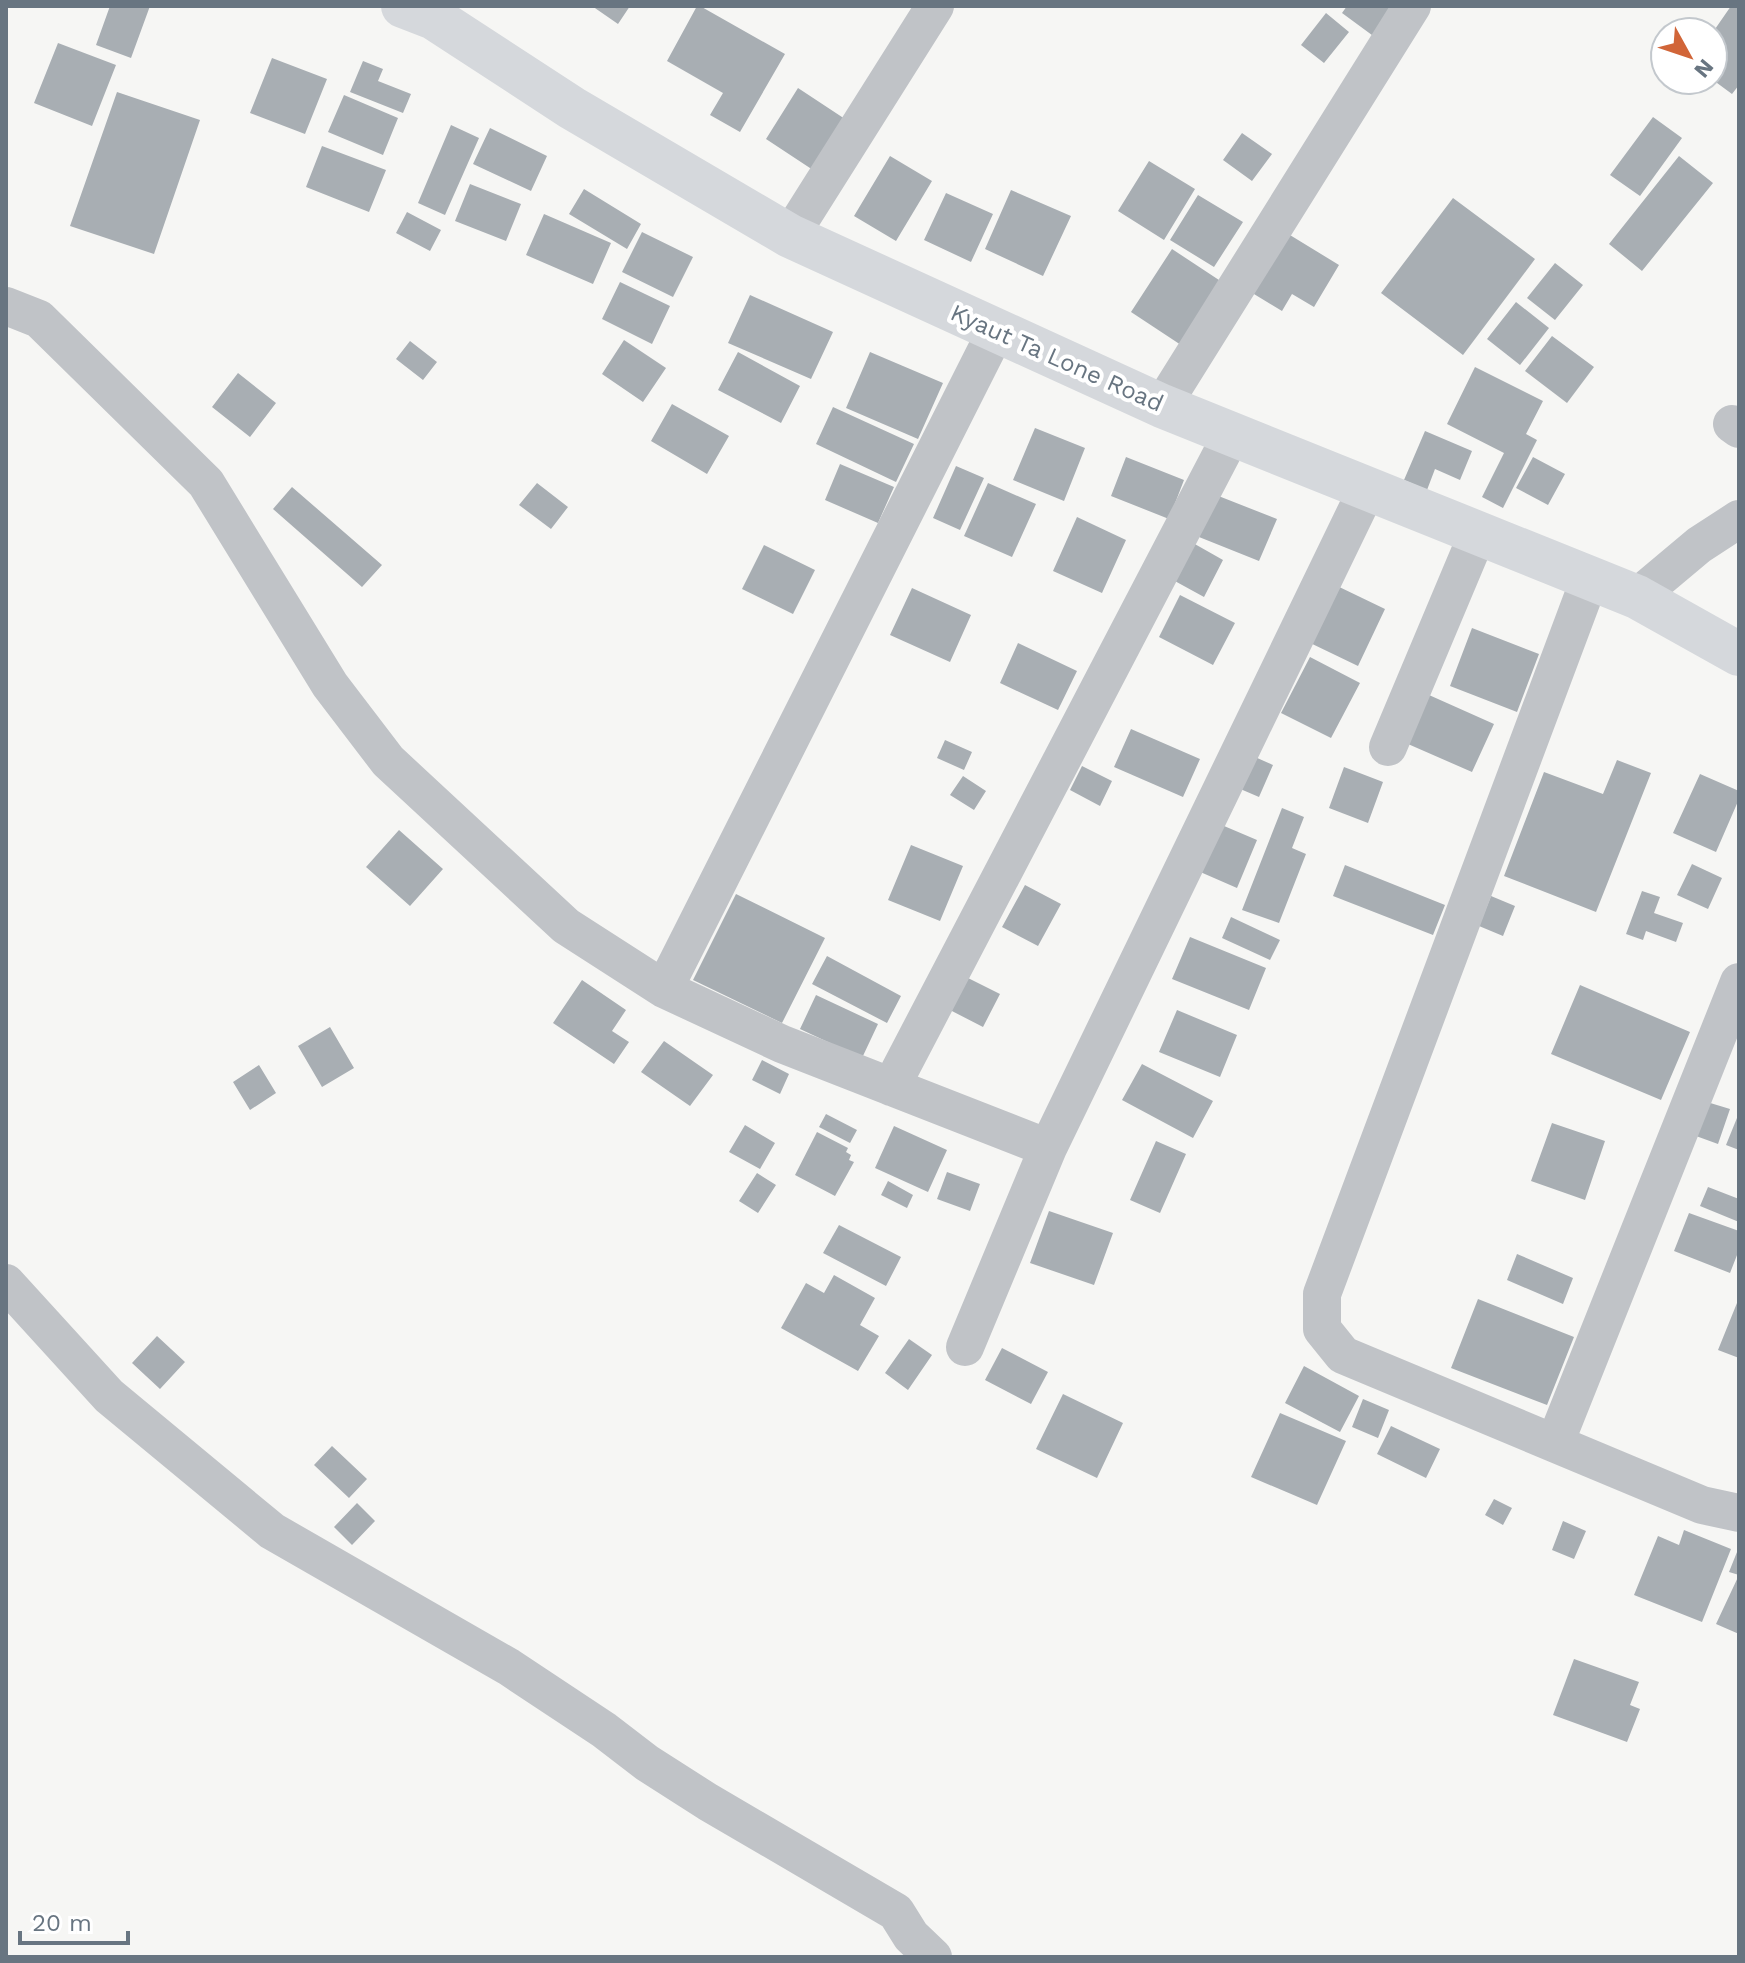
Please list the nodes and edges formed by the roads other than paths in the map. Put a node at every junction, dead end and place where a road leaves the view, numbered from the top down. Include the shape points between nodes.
1 (403, 6) edge
2 (935, 6) edge
3 (1412, 6) edge
4 (790, 236) junction
5 (6, 306) edge
6 (996, 331) junction
7 (1162, 406) junction
8 (1232, 434) junction
9 (1367, 489) junction
10 (1739, 519) edge
11 (1478, 533) junction
12 (1590, 578) junction
13 (1637, 597) junction
14 (1739, 654) edge
15 (1388, 747) dead end
16 (1739, 982) edge
17 (664, 989) junction
18 (891, 1087) junction
19 (1048, 1148) junction
20 (6, 1283) edge
21 (965, 1347) dead end
22 (1555, 1443) junction
23 (1739, 1513) edge
24 (933, 1957) edge

1 - 4 main road, Kyaut Ta Lone Road via 434,18 572,108
2 - 4 street
3 - 7 street
4 - 6 main road, Kyaut Ta Lone Road
5 - 17 street via 39,319 206,483 330,685 388,761 566,926
6 - 7 main road, Kyaut Ta Lone Road
6 - 17 street
7 - 8 main road, Kyaut Ta Lone Road
8 - 9 main road, Kyaut Ta Lone Road
8 - 18 street
9 - 11 main road, Kyaut Ta Lone Road
9 - 19 street
10 - 13 street
11 - 12 main road, Kyaut Ta Lone Road
11 - 15 street
12 - 13 main road, Kyaut Ta Lone Road
12 - 22 street via 1322,1294 1322,1329 1343,1355
13 - 14 main road, Kyaut Ta Lone Road
16 - 22 street
17 - 18 street
18 - 19 street
19 - 21 street
20 - 24 street via 109,1396 272,1531 509,1667 708,1802 896,1912
22 - 23 street via 1702,1505

